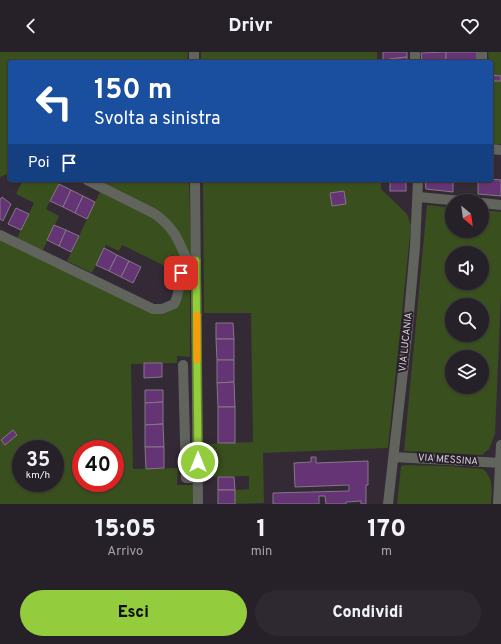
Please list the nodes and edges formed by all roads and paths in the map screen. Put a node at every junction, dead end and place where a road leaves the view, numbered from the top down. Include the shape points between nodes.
1 (91, 182) edge
2 (195, 182) edge
3 (418, 182) edge
4 (419, 197) junction
5 (445, 199) edge
6 (489, 204) edge
7 (501, 205) edge
8 (0, 235) edge
9 (193, 261) junction
10 (183, 365) dead end
11 (501, 445) edge
12 (394, 456) junction
13 (500, 463) edge
14 (198, 478) junction
15 (198, 504) edge
16 (388, 504) edge
17 (498, 504) edge

1 - 9 street via 164,220 171,227 187,260
2 - 9 street
3 - 4 street, VIA LUCANIA
4 - 5 street
4 - 12 street, VIA LUCANIA via 409,322
6 - 7 street
8 - 9 street via 153,308 162,309 174,304 180,291 181,273
9 - 14 street
10 - 14 street via 186,478
11 - 13 street
12 - 13 street, VIA MESSINA
12 - 16 street, VIA LUCANIA
13 - 17 street
14 - 15 street

